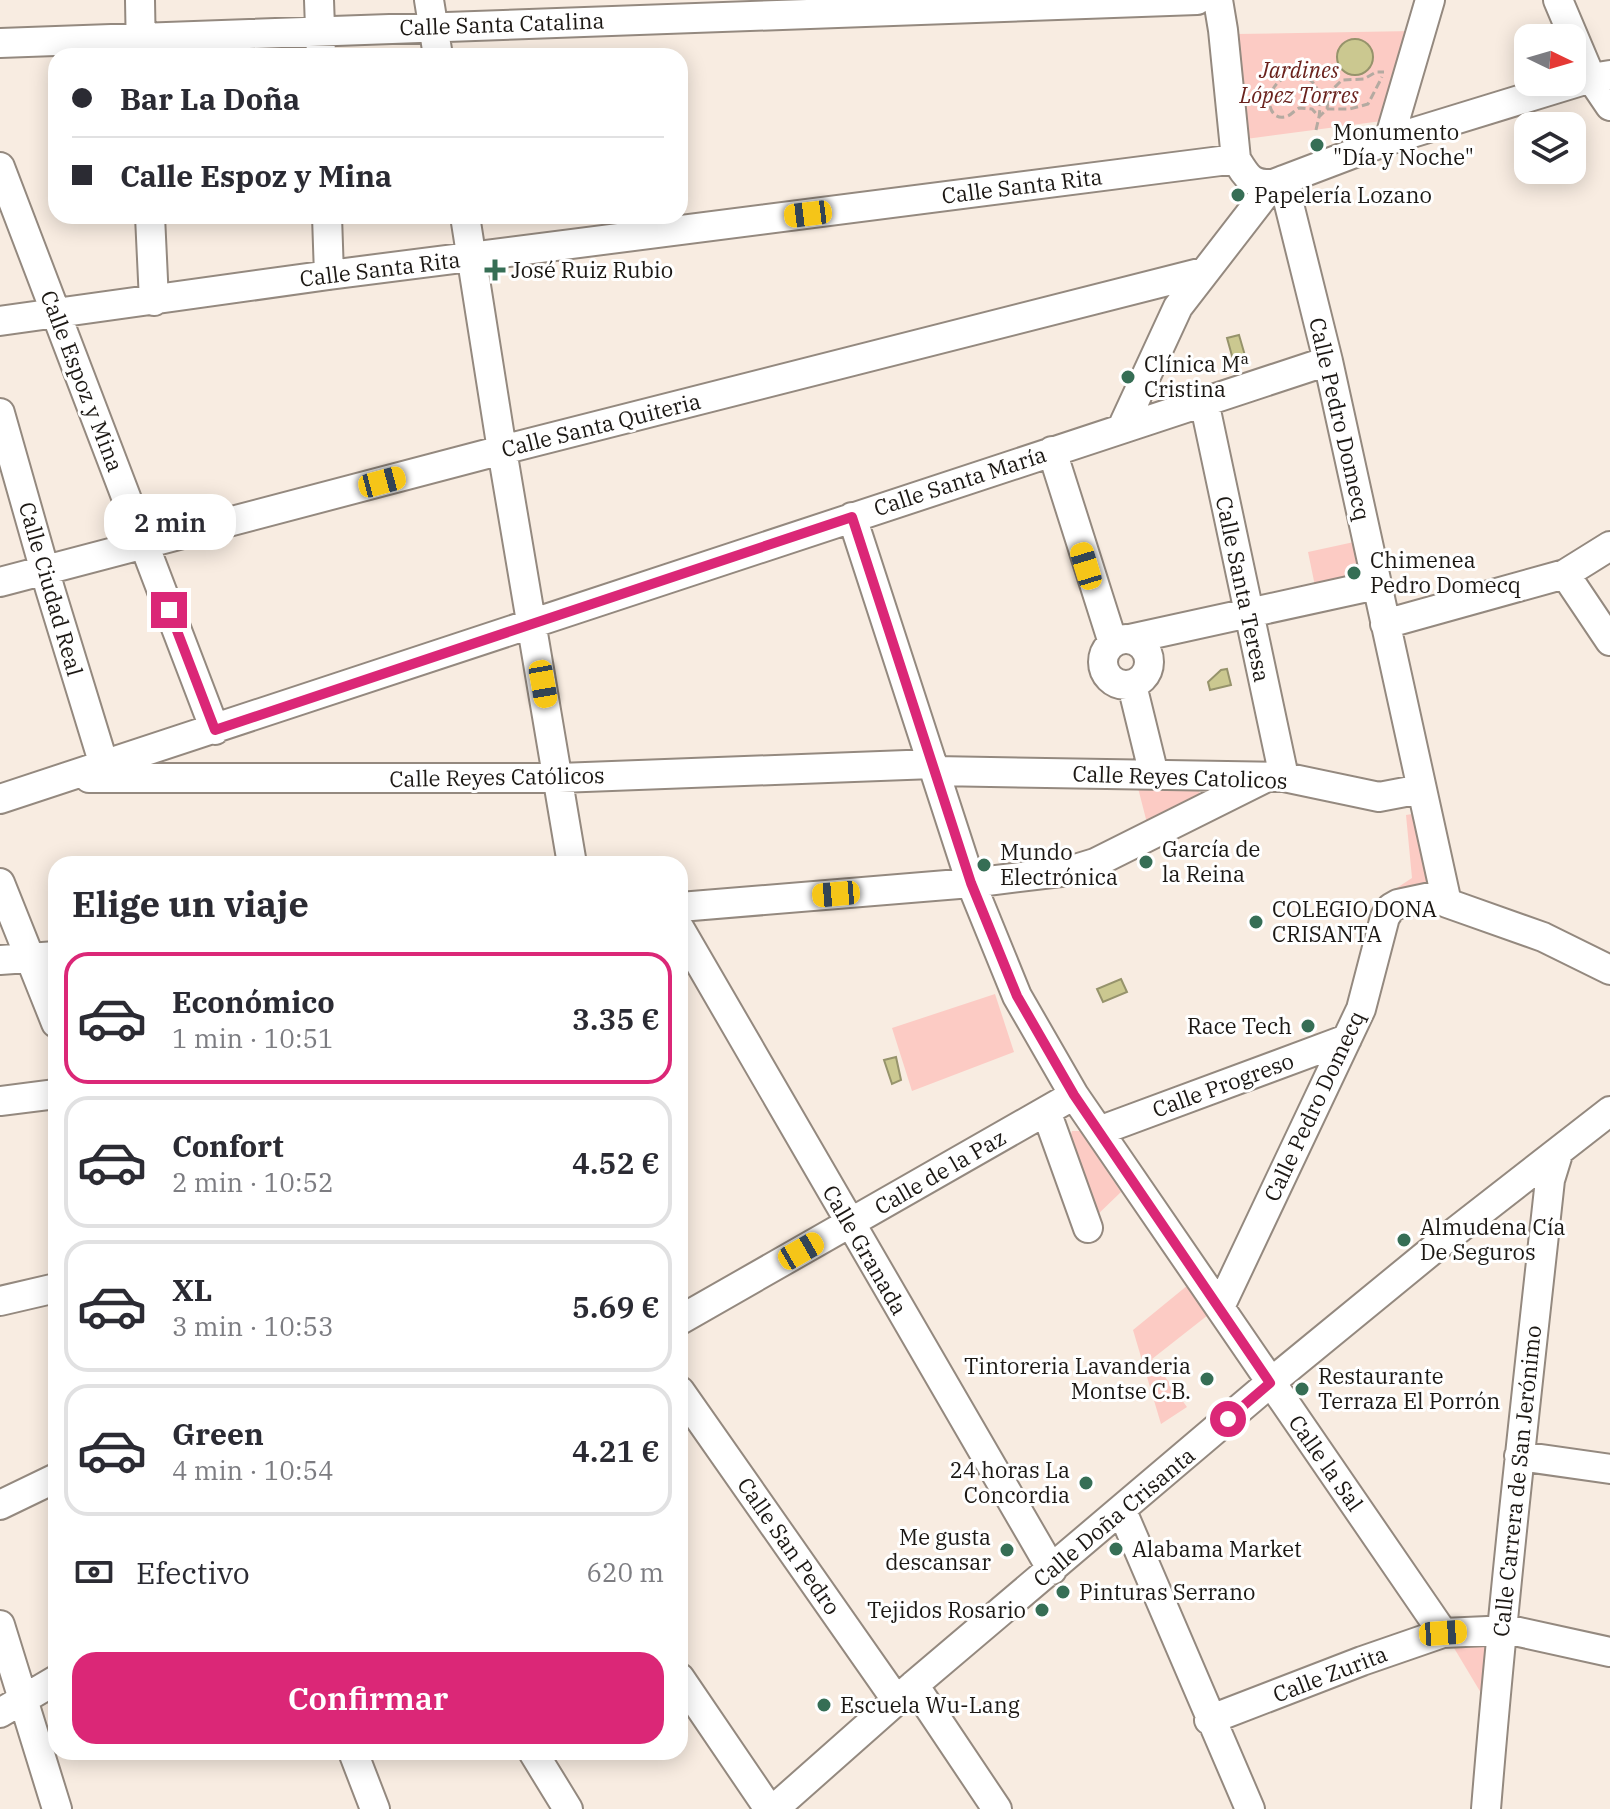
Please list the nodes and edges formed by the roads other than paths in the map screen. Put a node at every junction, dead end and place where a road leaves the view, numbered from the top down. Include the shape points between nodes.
1 (140, 0) edge
2 (319, 0) edge
3 (1197, 0) edge
4 (1218, 0) edge
5 (1430, 0) edge
6 (1558, 0) edge
7 (801, 7) edge
8 (653, 9) edge
9 (513, 12) edge
10 (431, 13) edge
11 (0, 43) edge
12 (320, 43) edge
13 (141, 47) edge
14 (437, 48) edge
15 (1601, 76) edge
16 (1610, 106) edge
17 (1389, 140) junction
18 (1236, 159) junction
19 (0, 167) edge
20 (1278, 182) junction
21 (150, 224) edge
22 (327, 224) edge
23 (466, 224) edge
24 (472, 257) junction
25 (1203, 272) junction
26 (329, 275) junction
27 (154, 301) junction
28 (57, 312) junction
29 (0, 321) edge
30 (1328, 361) junction
31 (1204, 401) junction
32 (0, 413) edge
33 (1122, 428) junction
34 (502, 450) junction
35 (1052, 451) junction
36 (852, 517) junction
37 (144, 545) junction
38 (1610, 546) edge
39 (44, 571) junction
40 (1565, 574) junction
41 (0, 582) edge
42 (1376, 585) junction
43 (1247, 613) junction
44 (532, 622) junction
45 (1385, 624) junction
46 (1122, 641) junction
47 (1610, 641) edge
48 (215, 730) junction
49 (104, 765) junction
50 (934, 767) junction
51 (1154, 775) junction
52 (1275, 777) junction
53 (60, 778) junction
54 (559, 778) junction
55 (1421, 789) junction
56 (0, 799) edge
57 (571, 856) edge
58 (0, 883) edge
59 (971, 883) junction
60 (1446, 898) junction
61 (688, 906) edge
62 (688, 943) edge
63 (44, 957) edge
64 (0, 960) edge
65 (1610, 970) edge
66 (48, 979) edge
67 (1347, 1039) junction
68 (48, 1095) edge
69 (1074, 1095) junction
70 (0, 1101) edge
71 (1046, 1111) junction
72 (1610, 1111) edge
73 (1099, 1131) junction
74 (1558, 1154) junction
75 (849, 1224) junction
76 (1088, 1228) dead end
77 (48, 1290) edge
78 (0, 1301) edge
79 (1220, 1307) junction
80 (688, 1315) edge
81 (1270, 1383) junction
82 (688, 1402) edge
83 (1519, 1456) junction
84 (1610, 1469) edge
85 (48, 1482) edge
86 (0, 1505) edge
87 (1122, 1511) junction
88 (1052, 1570) junction
89 (0, 1625) edge
90 (1500, 1628) junction
91 (1443, 1633) junction
92 (1610, 1652) edge
93 (48, 1685) edge
94 (688, 1690) edge
95 (906, 1693) junction
96 (12, 1706) edge
97 (1209, 1720) junction
98 (356, 1760) edge
99 (538, 1760) edge
100 (57, 1809) edge
101 (375, 1809) edge
102 (568, 1809) edge
103 (771, 1809) edge
104 (997, 1809) edge
105 (1250, 1809) edge
106 (1486, 1809) edge

1 - 13 street
2 - 12 street
3 - 7 street, Calle Santa Catalina
4 - 18 street
5 - 17 street
6 - 15 street
7 - 8 street, Calle Santa Catalina
8 - 9 street, Calle Santa Catalina
9 - 10 street, Calle Santa Catalina
10 - 12 street, Calle Santa Catalina
10 - 14 street
11 - 13 street, Calle Santa Catalina
12 - 13 street, Calle Santa Catalina
15 - 16 street
15 - 17 street
17 - 20 street
18 - 20 street via 1259,185
18 - 24 street, Calle Santa Rita
19 - 28 street, Calle Espoz y Mina
20 - 25 street
20 - 30 street, Calle Pedro Domecq
21 - 27 street
22 - 26 street
23 - 24 street
24 - 26 street, Calle Santa Rita
24 - 34 street
25 - 33 street via 1178,307
25 - 34 street, Calle Santa Quiteria
26 - 27 street, Calle Santa Rita
27 - 28 street, Calle Santa Rita
28 - 29 street, Calle Santa Rita
28 - 37 street, Calle Espoz y Mina
30 - 31 street, Calle Santa María
30 - 42 street, Calle Pedro Domecq
31 - 33 street, Calle Santa María
31 - 43 street, Calle Santa Teresa
32 - 39 street, Calle Ciudad Real
33 - 35 street, Calle Santa María
34 - 37 street, Calle Santa Quiteria
34 - 44 street
35 - 36 street, Calle Santa María
35 - 46 street via 1086,566
36 - 44 street, Calle Santa María
36 - 50 street, Calle la Sal
37 - 39 street, Calle Santa Quiteria
37 - 48 street, Calle Espoz y Mina
38 - 40 street
39 - 41 street, Calle Santa Quiteria
39 - 49 street, Calle Ciudad Real
40 - 45 street
40 - 47 street
42 - 43 street
42 - 45 street, Calle Pedro Domecq
43 - 46 street
43 - 52 street, Calle Santa Teresa
44 - 48 street, Calle Santa María
44 - 54 street
45 - 55 street, Calle Pedro Domecq
46 - 51 street via 1146,649 1150,663 1144,677 1132,685
48 - 49 street, Calle Santa María
49 - 53 street, Calle Santa María
50 - 51 street, Calle Reyes Catolicos
50 - 54 street, Calle Reyes Católicos
50 - 59 street, Calle la Sal
51 - 52 street, Calle Reyes Catolicos
52 - 55 street, Calle Reyes Catolicos via 1379,797
52 - 59 street via 1095,863
53 - 54 street, Calle Reyes Católicos
53 - 56 street, Calle Santa María
54 - 57 street
55 - 60 street, Calle Pedro Domecq
58 - 63 street
59 - 61 street
59 - 69 street, Calle la Sal via 1017,996
60 - 65 street
60 - 67 street, Calle Pedro Domecq via 1391,908
62 - 75 street, Calle Granada
63 - 64 street
63 - 66 street
67 - 73 street, Calle Progreso
67 - 79 street, Calle Pedro Domecq
68 - 70 street
69 - 71 street, Calle de la Paz
69 - 73 street, Calle la Sal
71 - 75 street, Calle de la Paz
71 - 76 street
72 - 74 street, Calle Doña Crisanta
73 - 79 street, Calle la Sal
74 - 81 street, Calle Doña Crisanta
74 - 83 street, Calle Carrera de San Jerónimo via 1550,1180
75 - 80 street, Calle de la Paz
75 - 88 street, Calle Granada
77 - 78 street
79 - 81 street, Calle la Sal
81 - 87 street, Calle Doña Crisanta
81 - 91 street, Calle la Sal
82 - 95 street, Calle San Pedro
83 - 84 street
83 - 90 street, Calle Carrera de San Jerónimo
85 - 86 street
87 - 88 street, Calle Doña Crisanta
87 - 97 street
88 - 95 street, Calle Doña Crisanta
89 - 96 street
90 - 91 street, Calle Zurita
90 - 92 street, Calle Zurita
90 - 106 street, Calle Carrera de San Jerónimo
91 - 97 street, Calle Zurita
93 - 96 street
94 - 103 street
95 - 103 street, Calle Doña Crisanta
95 - 104 street, Calle San Pedro
96 - 100 street
97 - 105 street
98 - 101 street
99 - 102 street

